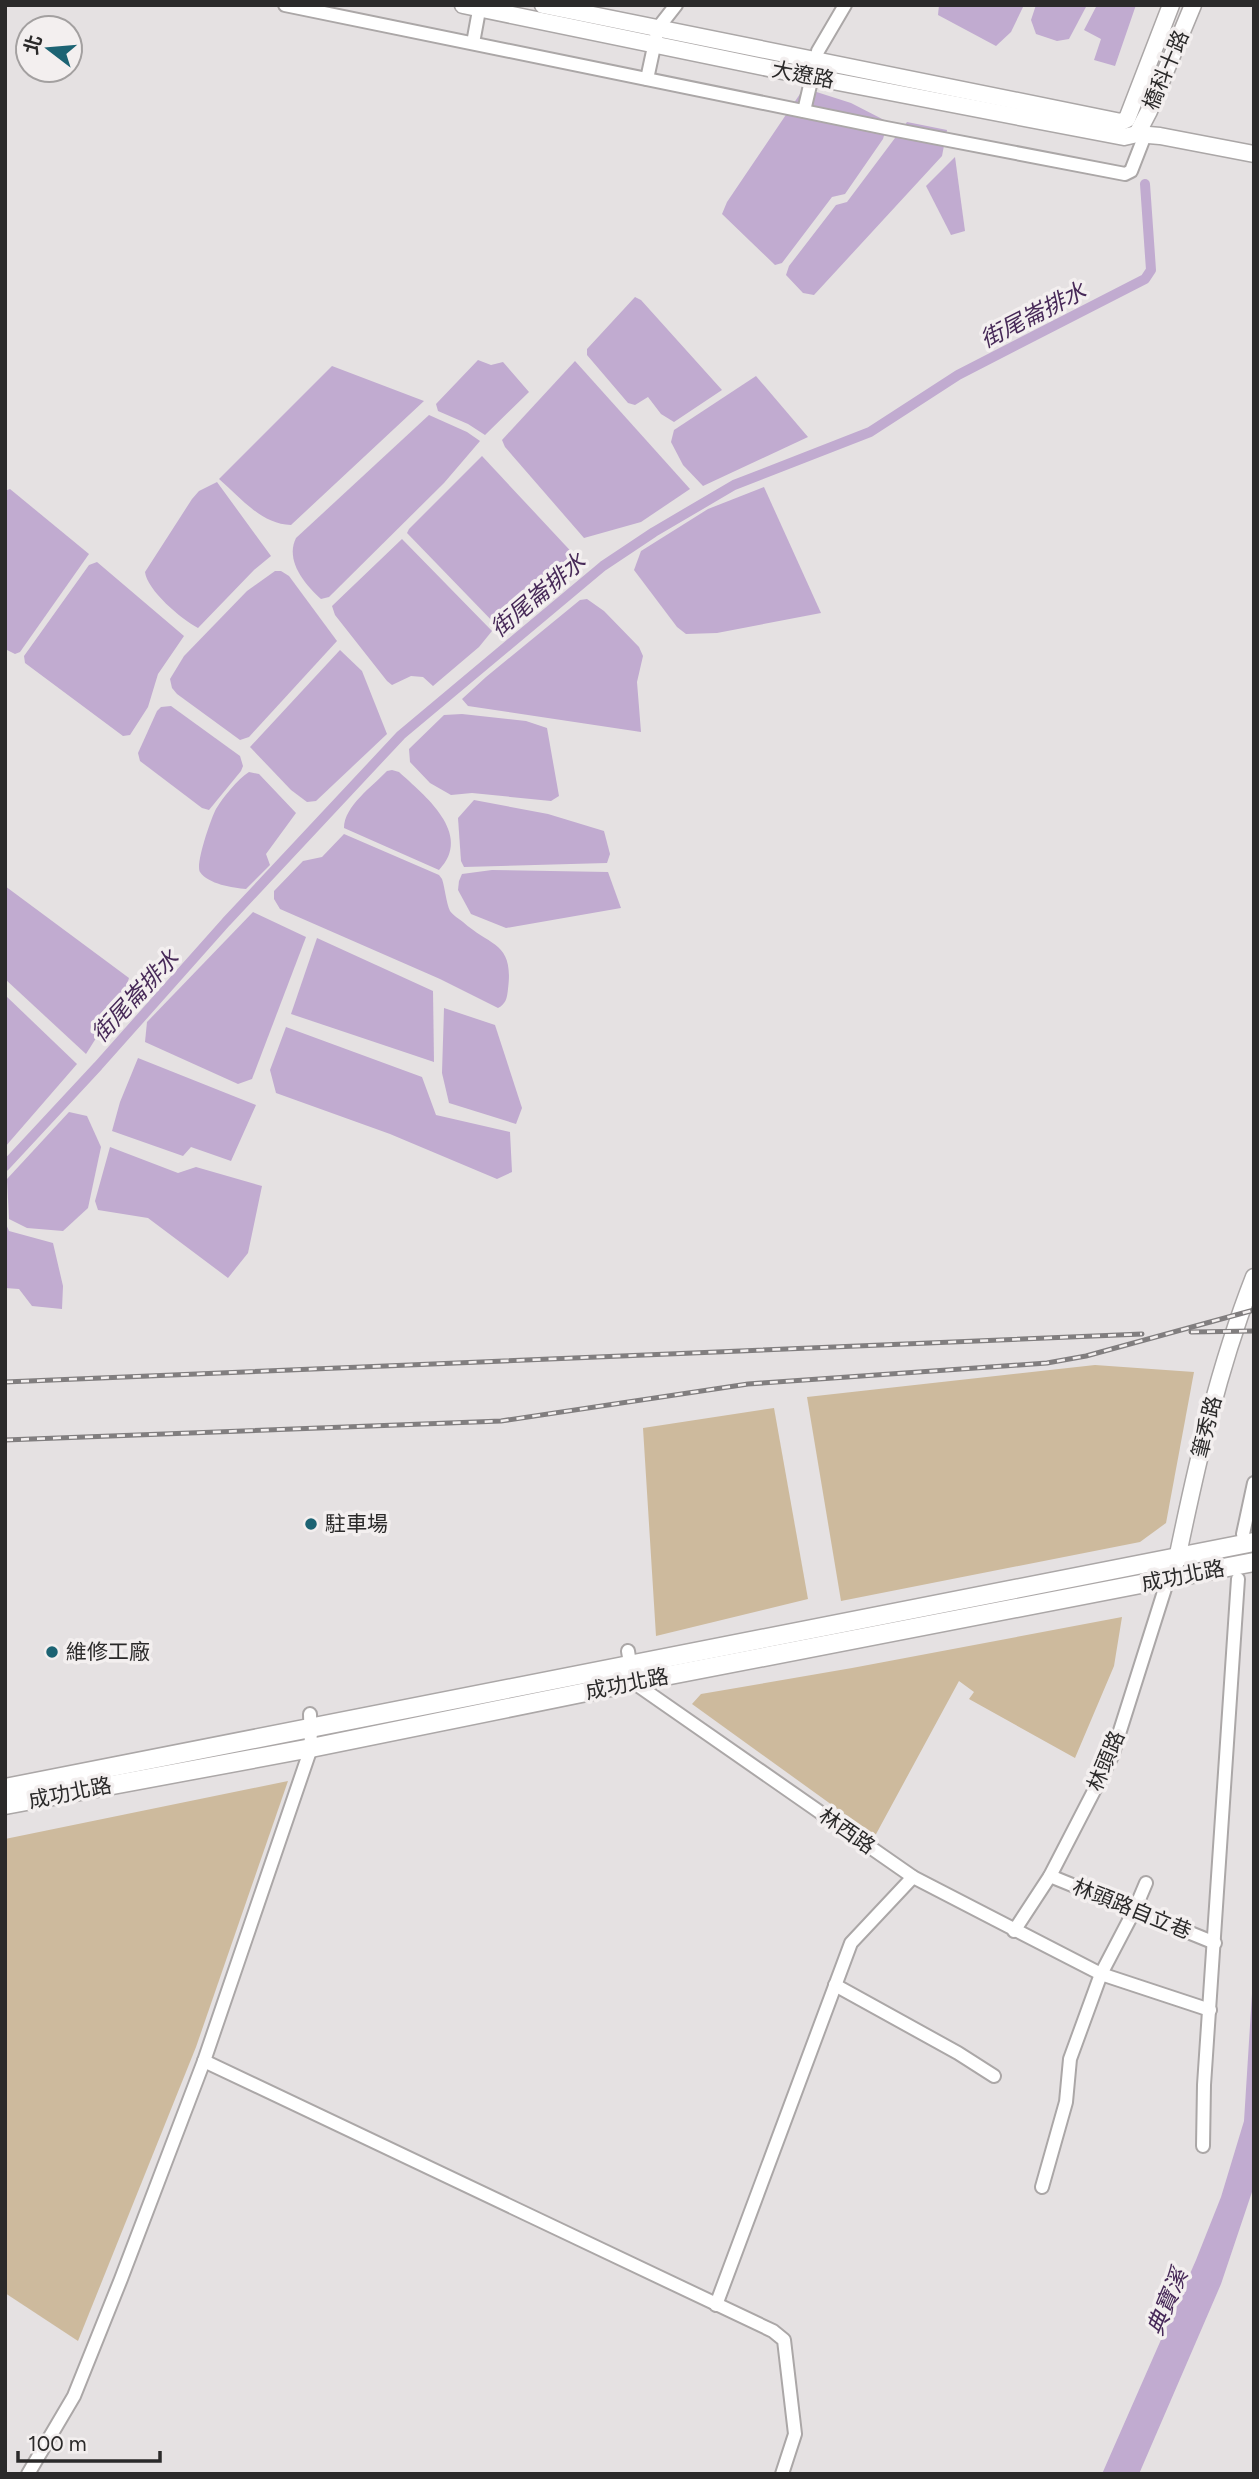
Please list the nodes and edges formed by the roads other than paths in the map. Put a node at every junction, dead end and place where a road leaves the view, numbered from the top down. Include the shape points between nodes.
1 (676, 5) edge
2 (845, 5) edge
3 (1171, 5) edge
4 (1194, 5) edge
5 (293, 6) edge
6 (474, 6) edge
7 (555, 6) edge
8 (658, 28) junction
9 (473, 43) junction
10 (654, 45) junction
11 (813, 69) junction
12 (647, 79) junction
13 (804, 111) junction
14 (1119, 121) junction
15 (1141, 134) junction
16 (1254, 154) edge
17 (1254, 1277) edge
18 (1254, 1483) edge
19 (1248, 1540) edge
20 (1177, 1559) junction
21 (1251, 1562) edge
22 (1238, 1578) dead end
23 (1168, 1579) junction
24 (630, 1666) junction
25 (310, 1721) junction
26 (311, 1748) junction
27 (5, 1788) edge
28 (5, 1805) edge
29 (1050, 1876) junction
30 (913, 1877) junction
31 (1146, 1883) dead end
32 (1135, 1909) junction
33 (1014, 1931) junction
34 (1215, 1943) junction
35 (1101, 1975) junction
36 (835, 1985) junction
37 (1210, 2010) junction
38 (204, 2061) junction
39 (994, 2076) dead end
40 (1203, 2146) dead end
41 (1042, 2187) dead end
42 (716, 2305) junction
43 (28, 2474) edge
44 (782, 2474) edge

1 - 8 street
2 - 11 street
3 - 14 street, 橋科十路
4 - 15 street, 橋科十路
5 - 9 street
6 - 9 street
6 - 10 street, 大遼路
7 - 8 street, 大遼路
8 - 10 street
8 - 11 street, 大遼路
9 - 12 street
10 - 11 street, 大遼路
10 - 12 street
11 - 13 street
11 - 14 street, 大遼路
11 - 15 street, 大遼路 via 1124,137
12 - 13 street
13 - 15 street via 1125,174 1131,171
14 - 15 street
15 - 16 street, 大遼路
17 - 20 street, 筆秀路 via 1233,1331 1202,1442
18 - 19 street
19 - 20 main road, 成功北路
20 - 23 street, 筆秀路
20 - 24 main road, 成功北路
21 - 23 main road, 成功北路
22 - 34 street
23 - 24 main road, 成功北路
23 - 29 street, 林頭路 via 1112,1756
24 - 25 main road, 成功北路
24 - 26 main road, 成功北路
24 - 30 street, 林西路
25 - 26 street
25 - 27 main road, 成功北路
26 - 28 main road, 成功北路
26 - 38 street
29 - 32 street, 林頭路自立巷
29 - 33 street, 林頭路
30 - 33 street, 林西路
30 - 36 street via 851,1943
31 - 32 street
32 - 34 street, 林頭路自立巷
32 - 35 street
33 - 35 street, 林西路
34 - 37 street
35 - 37 street, 林西路
35 - 41 street via 1070,2059 1066,2102
36 - 39 street
36 - 42 street
37 - 40 street
38 - 42 street
38 - 43 street via 74,2396
42 - 44 street via 784,2340 795,2434

